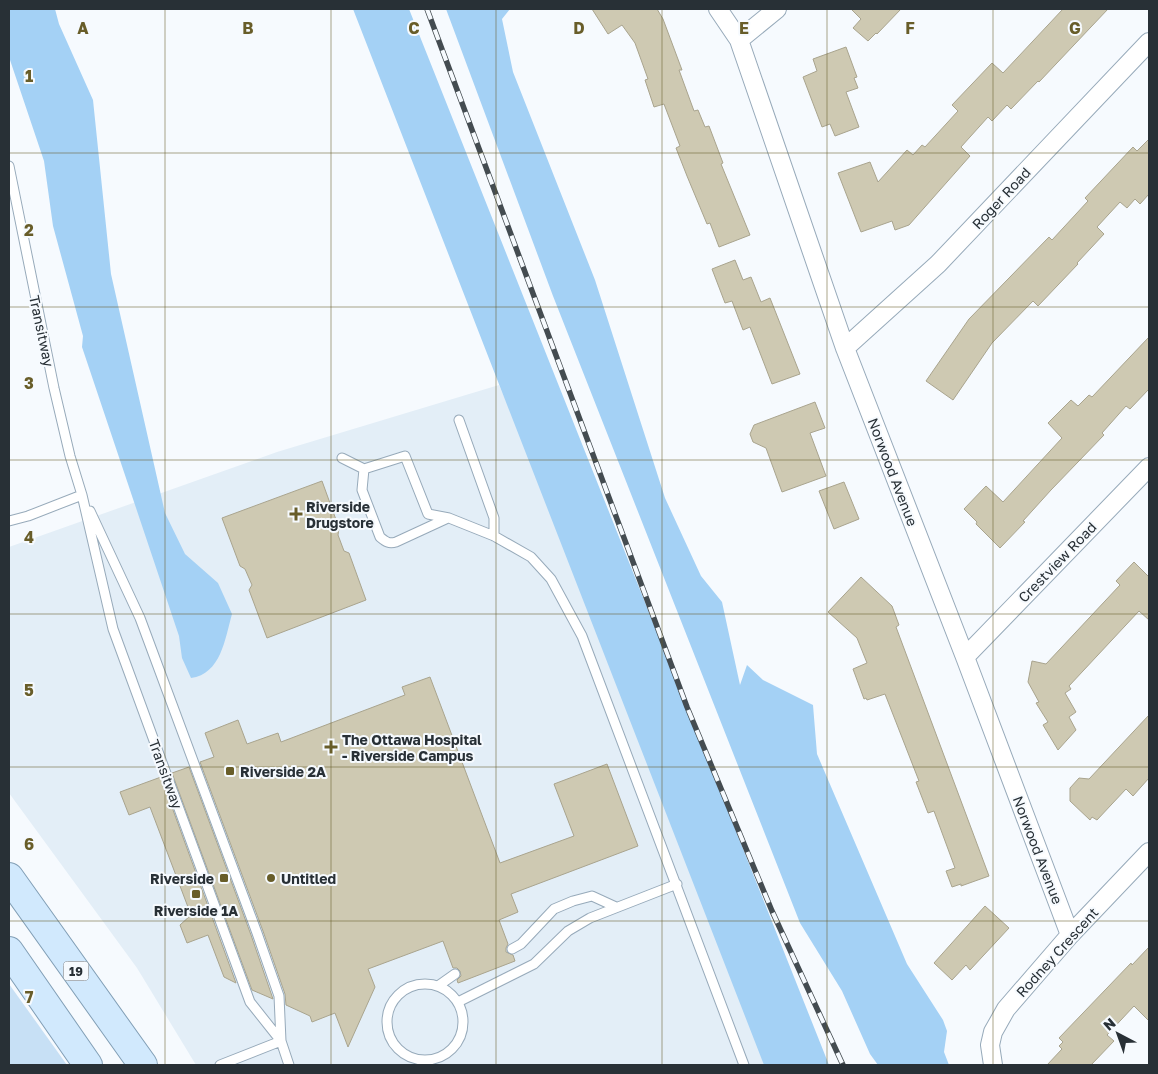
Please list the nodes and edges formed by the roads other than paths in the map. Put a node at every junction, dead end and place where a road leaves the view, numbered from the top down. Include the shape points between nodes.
1 (718, 9) edge
2 (777, 9) edge
3 (739, 40) junction
4 (1149, 42) edge
5 (9, 166) edge
6 (845, 348) junction
7 (459, 420) dead end
8 (342, 458) dead end
9 (1149, 467) edge
10 (364, 469) junction
11 (82, 495) junction
12 (449, 518) junction
13 (9, 522) edge
14 (494, 536) junction
15 (965, 657) junction
16 (1149, 852) edge
17 (9, 877) edge
18 (677, 884) junction
19 (616, 907) junction
20 (1070, 935) junction
21 (512, 949) dead end
22 (9, 951) edge
23 (455, 974) dead end
24 (438, 986) junction
25 (458, 1002) junction
26 (281, 1041) junction
27 (88, 1065) edge
28 (143, 1065) edge
29 (220, 1065) edge
30 (289, 1065) edge
31 (744, 1065) edge
32 (993, 1065) edge

1 - 3 street, Norwood Avenue
2 - 3 street
3 - 6 street, Norwood Avenue
4 - 6 street, Roger Road via 938,264
5 - 11 lane, Transitway via 54,388
6 - 15 street, Norwood Avenue
7 - 14 lane via 494,518
8 - 10 lane
9 - 15 street, Crestview Road
10 - 12 lane via 405,456 428,514
10 - 12 lane via 362,490 380,537 385,542 396,542
11 - 13 lane
11 - 26 lane, Transitway via 140,618 257,932 279,996
11 - 26 lane, Transitway via 117,642 250,1002
12 - 14 lane
14 - 18 lane via 531,557 551,580 582,636
15 - 20 street, Norwood Avenue
16 - 20 street, Rodney Crescent
17 - 28 main road, 19
18 - 19 lane
18 - 31 lane
19 - 21 lane via 592,896 573,901 554,909 521,944
19 - 25 lane via 568,931 534,964
20 - 32 street, Rodney Crescent via 1006,1009 990,1044
22 - 27 main road
23 - 24 lane
24 - 25 lane
24 - 25 lane via 412,986 392,1002 387,1027 390,1039 398,1049 419,1060 443,1056 460,1038 463,1026
26 - 29 lane
26 - 30 lane, Transitway

